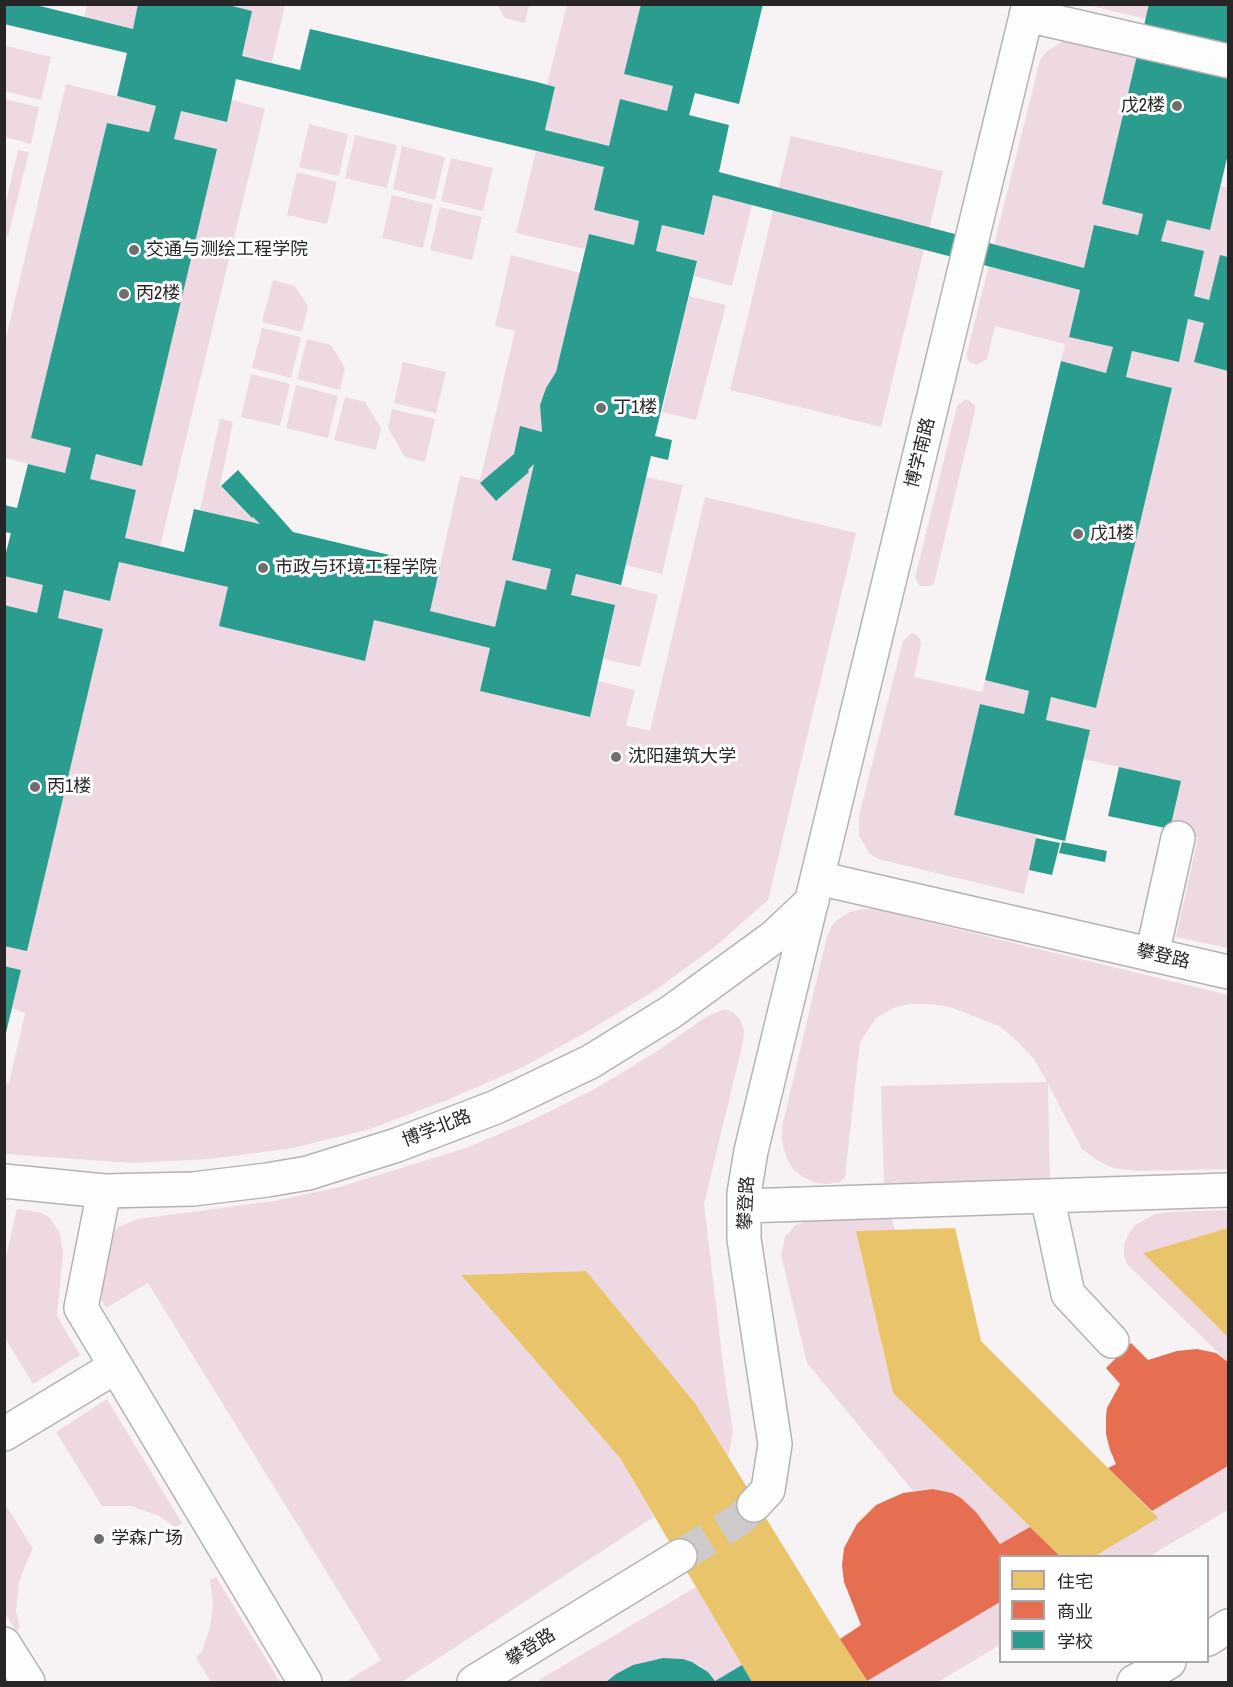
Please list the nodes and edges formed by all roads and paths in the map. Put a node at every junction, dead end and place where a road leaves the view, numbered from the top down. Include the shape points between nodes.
1 (1028, 10) edge
2 (1228, 61) edge
3 (1178, 838) dead end
4 (815, 890) junction
5 (1152, 955) junction
6 (1228, 972) edge
7 (4, 1181) edge
8 (1228, 1190) edge
9 (104, 1191) junction
10 (1047, 1196) junction
11 (744, 1206) junction
12 (1112, 1341) dead end
13 (115, 1367) junction
14 (4, 1434) edge
15 (754, 1505) tunnel mouth
16 (680, 1556) tunnel mouth
17 (1228, 1626) edge
18 (1209, 1638) edge
19 (4, 1644) edge
20 (1167, 1663) edge
21 (28, 1683) edge
22 (305, 1683) edge
23 (474, 1683) edge
24 (1134, 1683) edge

1 - 2 street
1 - 4 street, 博学南路
3 - 5 street
4 - 5 street, 攀登路
4 - 9 street, 博学北路 via 775,936 672,1012 590,1062 496,1107 397,1145 308,1173 193,1189
4 - 11 street, 攀登路 via 751,1151
5 - 6 street, 攀登路
7 - 9 street, 博学北路
8 - 10 street
9 - 13 street via 81,1308
10 - 11 street
10 - 12 street via 1068,1294
11 - 15 street, 攀登路 via 744,1239 775,1444 768,1490
13 - 14 street
13 - 22 street
16 - 23 street, 攀登路
17 - 18 street
19 - 21 street
20 - 24 street

